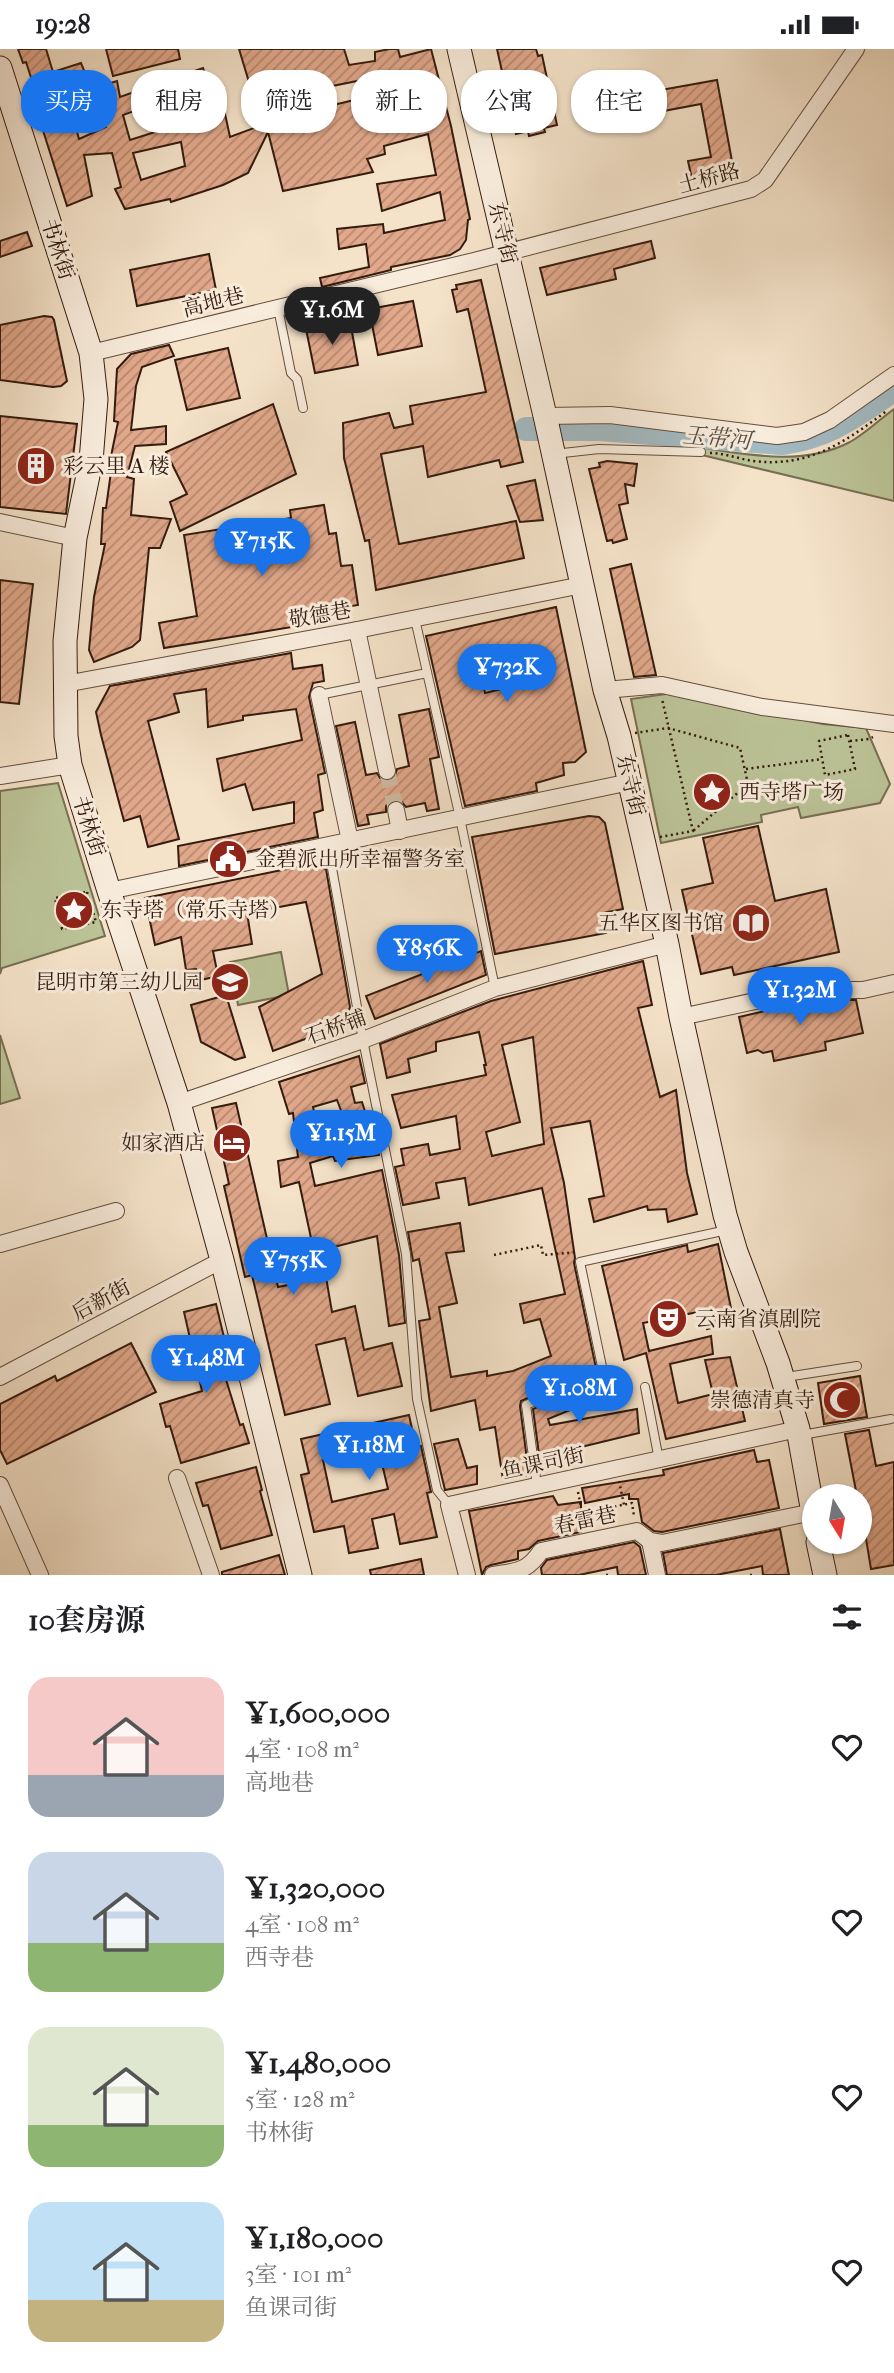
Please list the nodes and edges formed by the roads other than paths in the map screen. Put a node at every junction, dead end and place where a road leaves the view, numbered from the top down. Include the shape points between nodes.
1 (459, 49) edge
2 (856, 49) edge
3 (0, 68) edge
4 (508, 252) junction
5 (278, 308) junction
6 (91, 353) junction
7 (894, 375) edge
8 (303, 408) dead end
9 (546, 418) junction
10 (553, 451) junction
11 (701, 452) dead end
12 (0, 522) edge
13 (75, 538) junction
14 (582, 585) junction
15 (415, 618) junction
16 (357, 630) junction
17 (427, 673) junction
18 (65, 684) junction
19 (369, 685) junction
20 (605, 690) junction
21 (319, 695) joint
22 (894, 724) edge
23 (70, 765) junction
24 (387, 771) tunnel mouth
25 (0, 776) edge
26 (630, 782) junction
27 (396, 810) tunnel mouth
28 (460, 818) junction
29 (400, 831) junction
30 (350, 841) junction
31 (328, 846) junction
32 (109, 891) junction
33 (667, 944) junction
34 (894, 983) edge
35 (495, 988) junction
36 (681, 1017) junction
37 (363, 1040) junction
38 (179, 1103) junction
39 (116, 1211) dead end
40 (730, 1229) junction
41 (0, 1244) edge
42 (222, 1259) junction
43 (857, 1366) dead end
44 (0, 1377) edge
45 (783, 1378) junction
46 (645, 1387) dead end
47 (891, 1419) dead end
48 (798, 1432) junction
49 (659, 1460) junction
50 (177, 1478) dead end
51 (807, 1484) edge
52 (0, 1485) edge
53 (537, 1486) junction
54 (449, 1505) junction
55 (802, 1517) edge
56 (650, 1541) junction
57 (821, 1554) edge
58 (534, 1569) edge
59 (40, 1575) edge
60 (211, 1575) edge
61 (300, 1575) edge
62 (467, 1575) edge
63 (494, 1575) edge
64 (657, 1575) edge
65 (825, 1575) edge

1 - 4 street, 东寺街
2 - 4 street, 土桥路 via 777,164 751,189
3 - 6 street, 书林街
4 - 5 street, 高地巷
4 - 9 street, 东寺街
5 - 6 street, 高地巷
5 - 8 lane
6 - 13 street, 书林街 via 96,399
7 - 9 street via 830,420 804,432 777,436 610,415
9 - 10 street, 东寺街
10 - 11 lane
10 - 14 street, 东寺街
12 - 13 street
13 - 18 street, 书林街
14 - 15 street, 敬德巷
14 - 20 street, 东寺街
15 - 16 street, 敬德巷
15 - 17 lane
16 - 18 street, 敬德巷
16 - 19 street
17 - 19 lane
17 - 28 lane
18 - 23 street, 书林街
19 - 21 lane
19 - 24 street
20 - 22 street via 662,685 762,707
20 - 26 street, 东寺街
21 - 30 street
23 - 25 street
23 - 32 street, 书林街
26 - 28 street
26 - 33 street, 东寺街
27 - 29 street
28 - 29 street
28 - 35 lane
29 - 30 street
30 - 31 street
31 - 32 street
31 - 37 lane
32 - 38 street, 书林街
33 - 35 street, 石桥铺
33 - 36 street, 东寺街
34 - 36 street via 863,990 806,990
35 - 37 street, 石桥铺
36 - 40 street, 东寺街
37 - 38 street, 石桥铺
37 - 54 lane via 405,1255 417,1399 437,1490
38 - 42 street, 书林街
39 - 41 street
40 - 45 street, 东寺街
40 - 53 lane via 580,1262 604,1376 526,1405
42 - 44 street, 后新街
42 - 61 street, 书林街
43 - 45 lane
45 - 48 street, 东寺街
46 - 49 lane
47 - 48 lane
48 - 49 street, 鱼课司街
48 - 51 street, 东寺街
49 - 53 street, 鱼课司街
50 - 60 street
52 - 59 street
53 - 54 street, 鱼课司街
54 - 62 street
55 - 56 street via 662,1543
56 - 58 street, 春雷巷 via 637,1531 541,1551
56 - 64 street
57 - 65 street
58 - 63 street, 春雷巷

